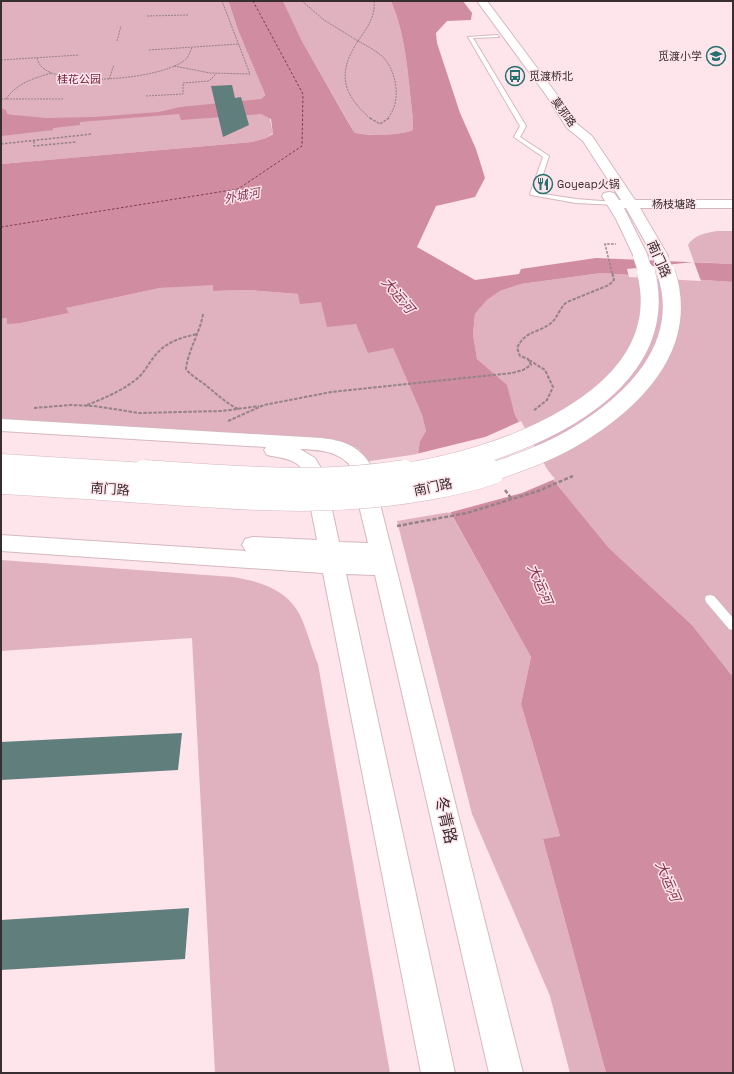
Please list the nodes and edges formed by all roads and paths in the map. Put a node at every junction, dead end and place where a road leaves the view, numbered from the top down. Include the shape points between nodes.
1 (222, 1) edge
2 (302, 1) edge
3 (374, 1) edge
4 (471, 1) edge
5 (482, 1) edge
6 (188, 15) dead end
7 (147, 16) dead end
8 (121, 26) dead end
9 (497, 36) junction
10 (117, 41) dead end
11 (358, 41) junction
12 (239, 44) junction
13 (192, 47) junction
14 (149, 50) dead end
15 (78, 55) dead end
16 (36, 58) junction
17 (1, 60) edge
18 (114, 65) dead end
19 (173, 66) junction
20 (53, 73) junction
21 (216, 74) junction
22 (109, 79) junction
23 (551, 94) junction
24 (146, 96) dead end
25 (1, 99) edge
26 (6, 99) junction
27 (63, 99) dead end
28 (574, 106) dead end
29 (582, 118) dead end
30 (92, 134) dead end
31 (34, 140) junction
32 (76, 142) dead end
33 (582, 142) junction
34 (1, 144) edge
35 (602, 184) dead end
36 (614, 204) junction
37 (631, 204) junction
38 (733, 204) edge
39 (640, 219) junction
40 (656, 219) dead end
41 (623, 220) junction
42 (608, 256) dead end
43 (203, 314) dead end
44 (197, 334) junction
45 (528, 359) junction
46 (84, 405) junction
47 (264, 405) junction
48 (29, 408) dead end
49 (239, 409) junction
50 (528, 415) dead end
51 (225, 422) dead end
52 (1, 425) edge
53 (1, 436) edge
54 (1, 463) edge
55 (573, 476) dead end
56 (1, 482) edge
57 (1, 528) edge
58 (376, 530) junction
59 (1, 543) edge
60 (332, 558) junction
61 (384, 560) junction
62 (710, 599) dead end
63 (733, 626) edge
64 (438, 1073) edge
65 (506, 1073) edge

1 - 12 path
2 - 11 path via 322,19
3 - 11 path via 373,16
4 - 9 main road, 莫邪路
5 - 23 main road, 莫邪路
6 - 7 path
8 - 10 path
9 - 33 main road, 莫邪路 via 560,127
9 - 36 lane via 470,37 523,126 518,137 546,156 534,194
11 - 11 path via 384,59 397,89 395,108 385,122 380,124 359,106 344,80 346,64
12 - 13 path
12 - 21 path via 250,74
13 - 14 path
13 - 19 path via 188,57
15 - 16 path
16 - 17 path
16 - 20 path via 40,66
18 - 22 path
19 - 21 path
19 - 22 path via 144,75
20 - 22 path via 74,78
20 - 26 path via 22,84
21 - 24 path via 209,81 183,83 183,94
23 - 28 main road
23 - 33 main road, 莫邪路
25 - 26 path
26 - 27 path
29 - 33 main road via 587,128
30 - 31 path
31 - 32 path via 34,146
31 - 34 path
33 - 37 main road, 莫邪路
35 - 36 main road
36 - 37 main road, 杨枝塘路
36 - 41 main road, 南门路
37 - 38 main road, 杨枝塘路
37 - 39 main road, 南门路
39 - 40 main road, 杨枝塘路
39 - 41 main road, 杨枝塘路
39 - 56 main road, 南门路, bridge via 660,256 672,292 672,317 666,343 652,370 630,396 600,420 562,444 517,464 429,488 378,496 316,500
41 - 54 main road, 南门路, bridge via 647,273 651,292 649,317 640,344 623,370 597,396 542,431 494,451 412,472 321,481 259,480
42 - 45 path via 614,280 609,285 567,302 550,324 522,338 517,348 520,356
43 - 44 path
44 - 46 path via 175,339 161,348 135,380 103,399
44 - 49 path via 186,357 186,369 223,401
45 - 47 path via 531,365 512,373 331,392
45 - 50 path via 544,367 553,387 547,400
46 - 48 path
46 - 49 path via 139,413
47 - 49 path
47 - 51 path
52 - 58 main road, 冬青路 via 335,446 349,452 360,464
53 - 60 main road via 276,451 298,456 308,461 313,468
55 - 58 path via 538,491 467,513
57 - 60 main road
58 - 61 main road, 冬青路
59 - 60 main road
60 - 61 main road
60 - 64 main road
61 - 65 main road, 冬青路
62 - 63 lane

